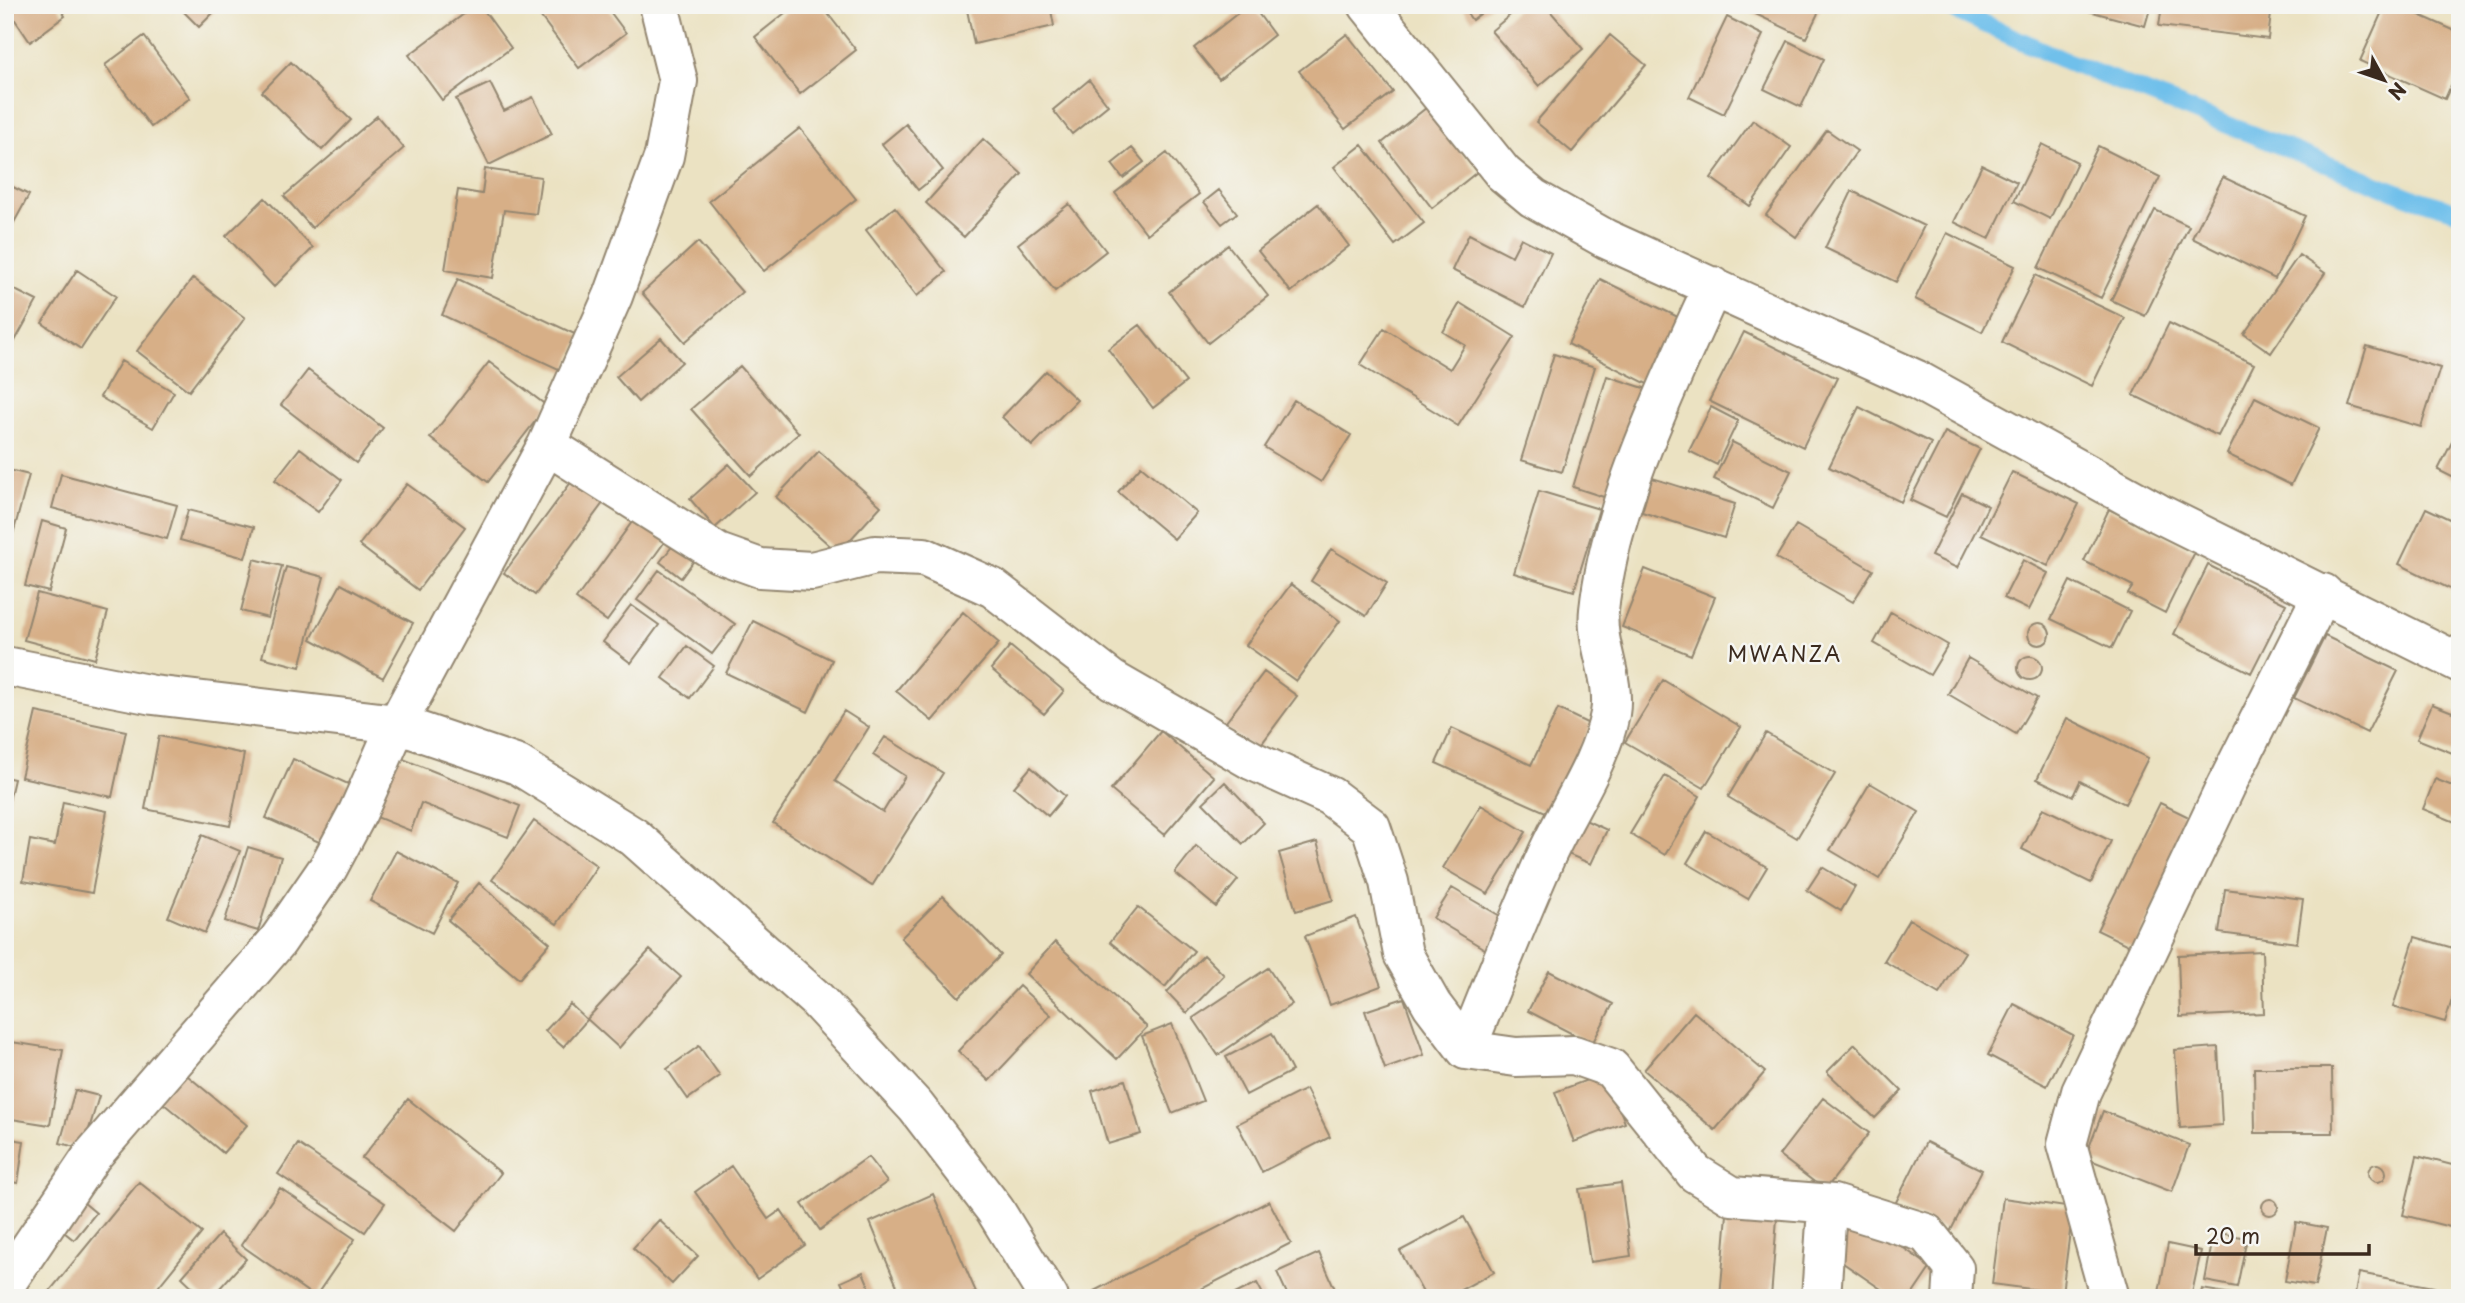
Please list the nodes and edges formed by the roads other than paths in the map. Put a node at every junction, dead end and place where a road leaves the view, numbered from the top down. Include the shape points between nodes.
1 (659, 5) edge
2 (1367, 5) edge
3 (1713, 286) junction
4 (547, 444) junction
5 (2323, 593) junction
6 (2460, 663) edge
7 (6, 668) edge
8 (397, 724) junction
9 (1466, 1050) junction
10 (1833, 1204) junction
11 (5, 1284) edge
12 (1049, 1298) edge
13 (1821, 1298) edge
14 (1952, 1298) edge
15 (2110, 1298) edge

1 - 4 street via 678,80 664,156 613,296
2 - 3 street via 1503,173 1533,198 1606,239
3 - 5 street via 1915,379 2158,513
3 - 9 street via 1660,408 1608,548 1599,613 1609,671 1610,713 1596,756 1548,853
4 - 8 street
4 - 9 street via 718,553 760,568 812,571 875,555 924,556 993,588 1112,680 1253,761 1329,796 1371,827 1390,882 1403,954 1432,1005
5 - 6 street
5 - 15 street via 2081,1092 2067,1144
7 - 8 street via 153,695
8 - 11 street via 328,867 284,931 92,1156
8 - 12 street via 518,765 644,846 817,1000 916,1107 995,1210
9 - 10 street via 1516,1057 1574,1055 1611,1068 1695,1173 1732,1196
10 - 13 street via 1826,1223
10 - 14 street via 1926,1233 1954,1268

